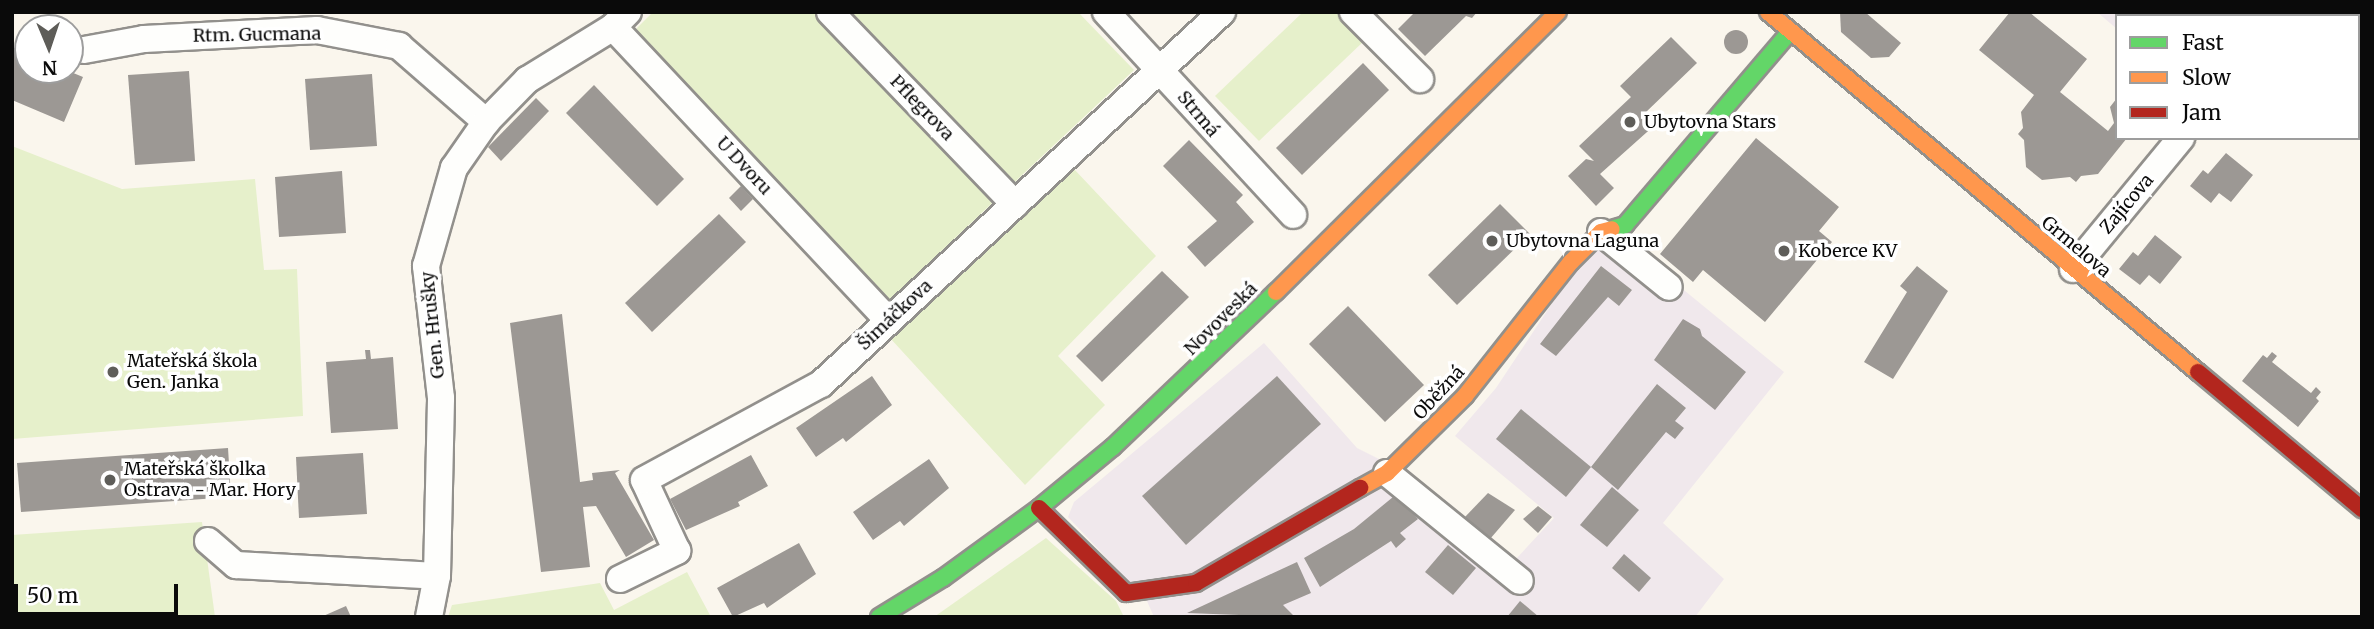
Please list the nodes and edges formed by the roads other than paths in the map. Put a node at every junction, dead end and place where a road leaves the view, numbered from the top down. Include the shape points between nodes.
1 (830, 12) edge
2 (1105, 12) edge
3 (1222, 12) edge
4 (1353, 12) edge
5 (1558, 12) edge
6 (1768, 12) edge
7 (620, 20) edge
8 (277, 21) edge
9 (1790, 32) junction
10 (84, 50) dead end
11 (1160, 68) junction
12 (1420, 79) dead end
13 (486, 122) junction
14 (2179, 140) edge
15 (1015, 204) junction
16 (1293, 215) dead end
17 (1601, 232) junction
18 (2073, 270) junction
19 (1669, 287) dead end
20 (889, 321) junction
21 (1387, 473) junction
22 (1039, 508) junction
23 (2362, 509) edge
24 (208, 541) dead end
25 (438, 576) junction
26 (620, 579) dead end
27 (1520, 581) dead end
28 (429, 617) edge
29 (879, 617) edge

1 - 15 street, Pflegrova
2 - 11 street, Strmá
3 - 11 street, Šimáčkova
4 - 12 street
5 - 22 street, Novoveská via 1183,383
6 - 9 street, Grmelova
7 - 13 street, Gen. Hrušky via 527,80
7 - 20 street, U Dvoru
8 - 10 street, Rtm. Gucmana
8 - 13 street, Rtm. Gucmana via 399,46
9 - 17 street, Oběžná via 1625,225
9 - 18 street, Grmelova
11 - 15 street, Šimáčkova
11 - 16 street, Strmá via 1210,130
13 - 25 street, Gen. Hrušky via 454,168 426,266 441,398
14 - 18 street, Zajícova
15 - 20 street, Šimáčkova
17 - 19 street
17 - 21 street, Oběžná via 1571,262 1465,396
18 - 23 street, Grmelova
20 - 26 street, Šimáčkova via 821,384 644,480 677,551
21 - 22 street, Oběžná via 1196,583 1126,593
21 - 27 street
22 - 29 street, Novoveská via 943,578
24 - 25 street via 236,565
25 - 28 street, Gen. Hrušky

